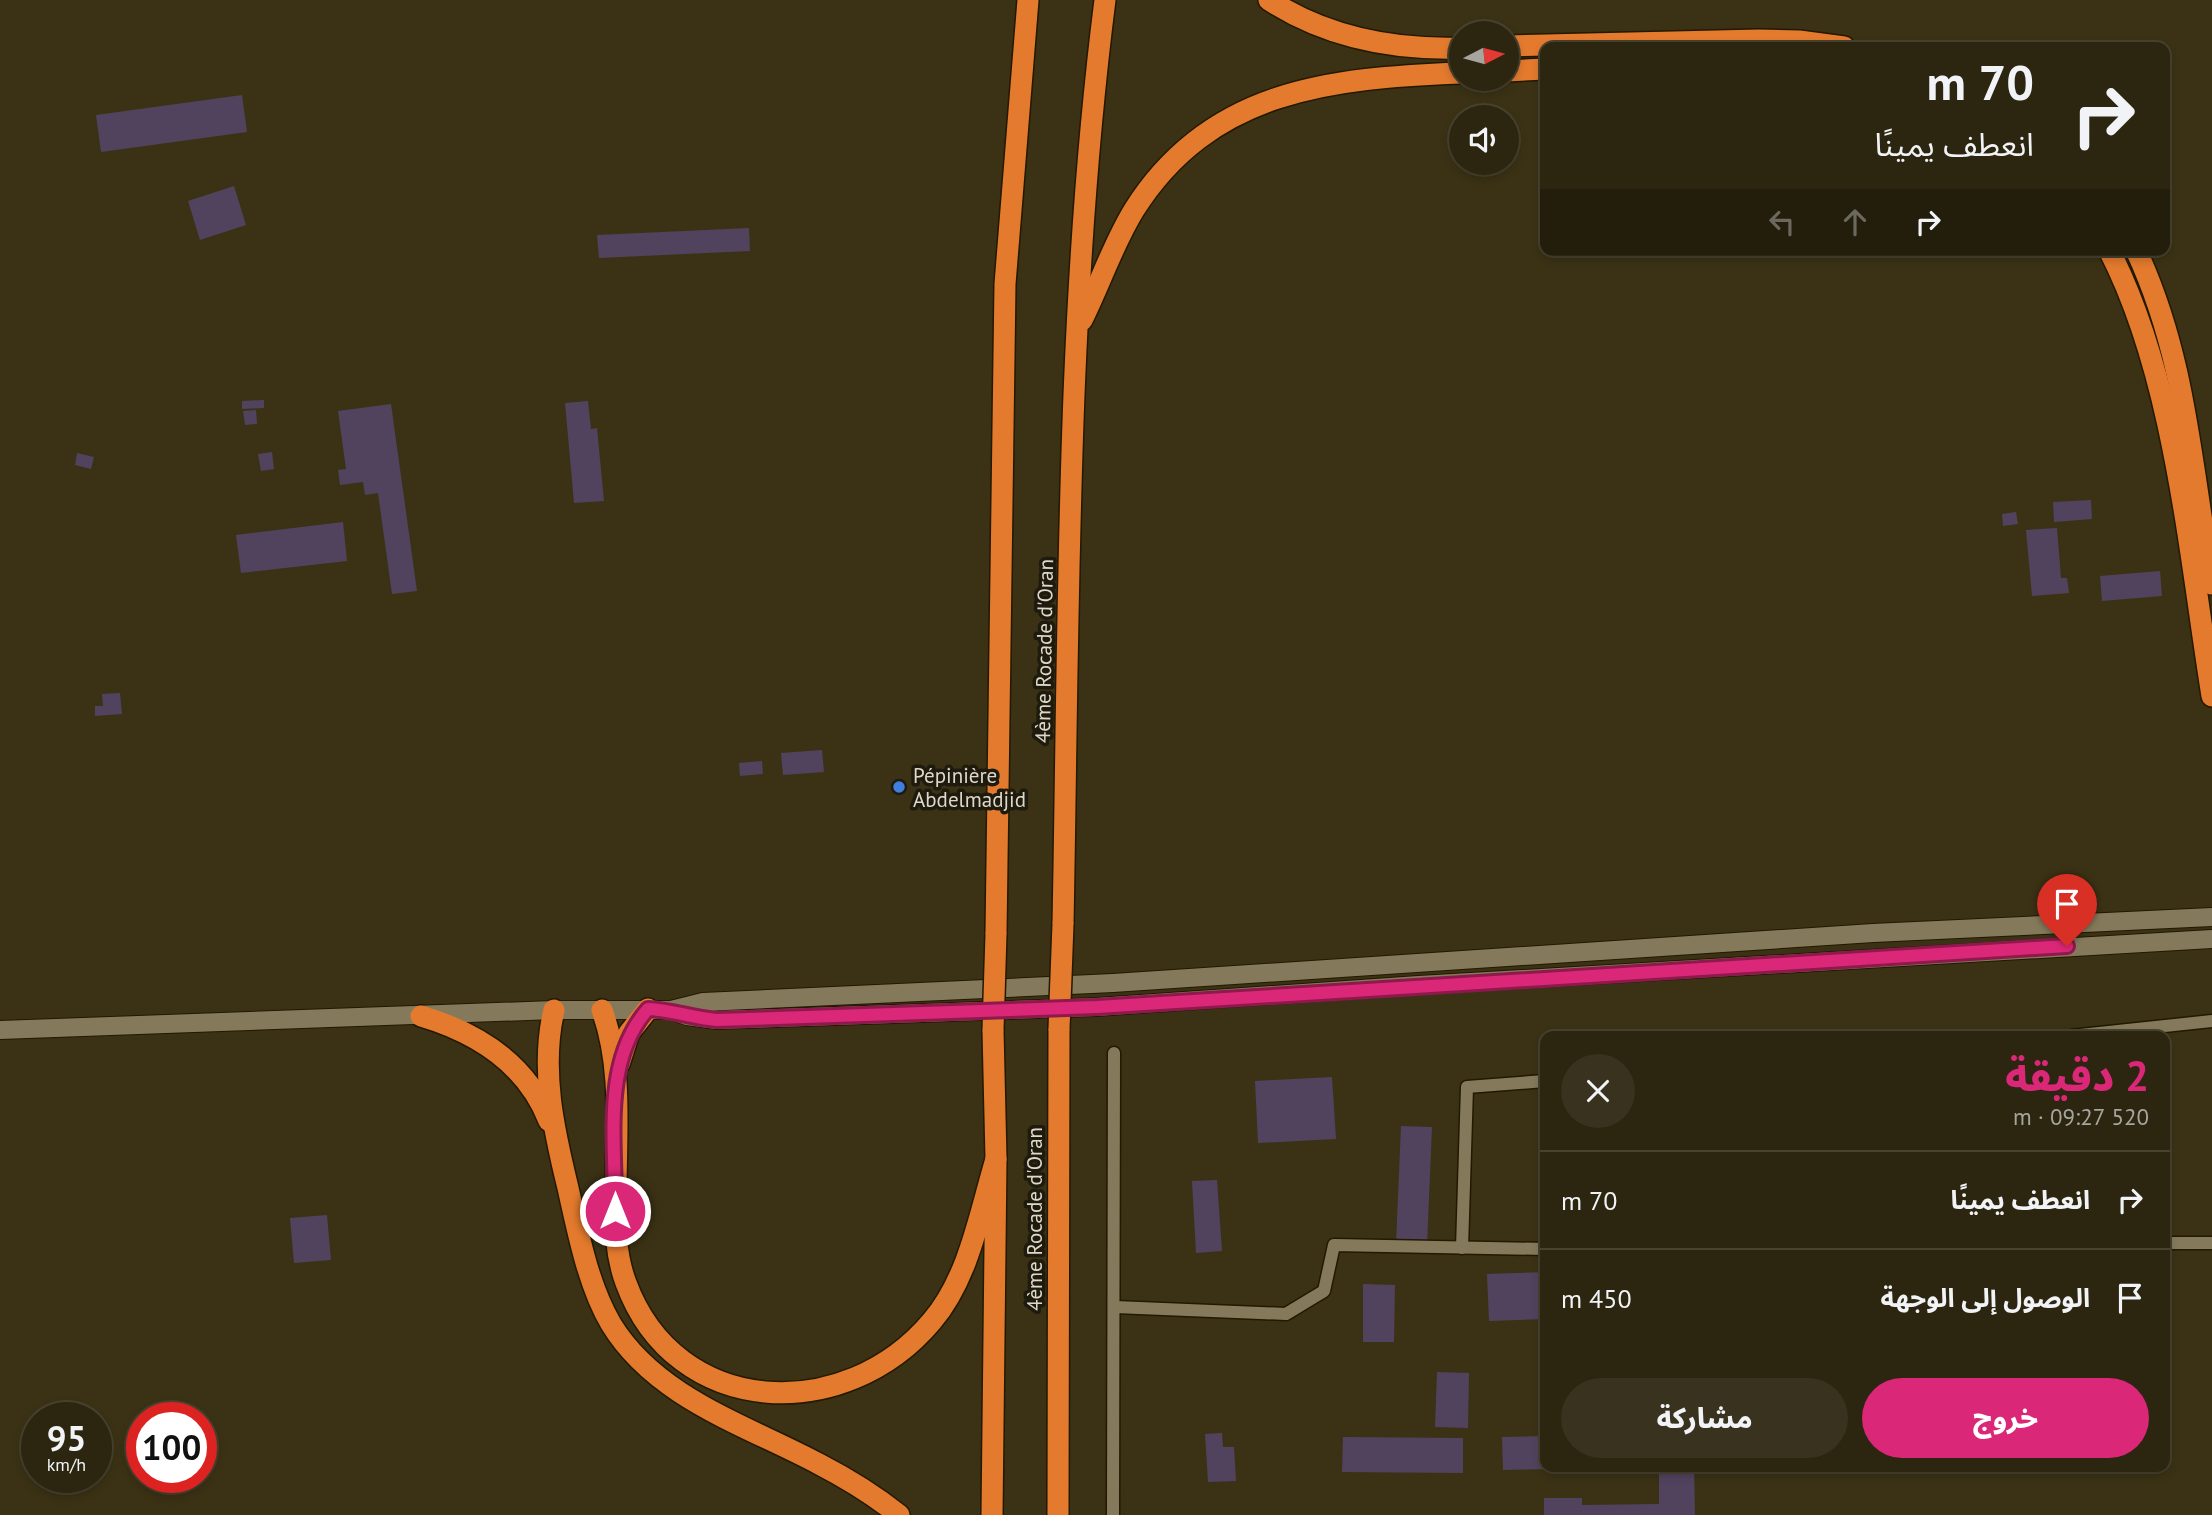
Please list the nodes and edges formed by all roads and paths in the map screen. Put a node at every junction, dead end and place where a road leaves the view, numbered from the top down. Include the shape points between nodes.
1 (1028, 0) edge
2 (1105, 0) edge
3 (1269, 0) edge
4 (1675, 42) edge
5 (1806, 42) edge
6 (1540, 45) edge
7 (1519, 46) edge
8 (1449, 48) edge
9 (1540, 69) edge
10 (1519, 70) edge
11 (1449, 74) edge
12 (2112, 256) edge
13 (2138, 256) edge
14 (1078, 328) junction
15 (2212, 584) edge
16 (2212, 695) edge
17 (2212, 917) edge
18 (2212, 939) edge
19 (648, 1009) junction
20 (554, 1010) junction
21 (602, 1010) junction
22 (671, 1010) junction
23 (421, 1016) junction
24 (2212, 1021) edge
25 (0, 1030) edge
26 (2118, 1031) edge
27 (1114, 1053) dead end
28 (616, 1073) junction
29 (1540, 1082) edge
30 (556, 1138) junction
31 (996, 1159) junction
32 (2170, 1243) edge
33 (2212, 1243) edge
34 (1462, 1248) junction
35 (1540, 1249) edge
36 (1115, 1307) junction
37 (899, 1515) edge
38 (992, 1515) edge
39 (1058, 1515) edge
40 (1113, 1515) edge

1 - 31 highway, 4ème Rocade d'Oran, bridge via 1005,284 993,1030
2 - 14 highway, 4ème Rocade d'Oran via 1095,73
3 - 8 highway via 1336,32 1401,46
4 - 5 highway
6 - 7 highway
9 - 10 highway
11 - 14 highway via 1397,76 1294,92 1237,113 1215,127 1169,166 1134,210
12 - 16 highway via 2134,303 2155,372
13 - 15 highway via 2162,313 2183,390
14 - 39 highway, 4ème Rocade d'Oran, bridge via 1059,1029
17 - 22 main road via 1873,933 1113,983 703,1002
18 - 22 main road via 1097,1007 717,1020
19 - 21 main road
19 - 22 main road
19 - 28 highway via 629,1033
20 - 21 main road
20 - 23 main road
20 - 30 highway via 547,1048
21 - 28 highway
23 - 25 main road
23 - 30 highway via 452,1025 506,1058 539,1099
24 - 26 lane
27 - 36 lane
28 - 31 highway via 616,1234 634,1302 658,1337 686,1365 716,1380 765,1393 811,1393 849,1383 892,1358 933,1321 959,1277
29 - 34 lane via 1467,1087
30 - 37 highway via 600,1298 634,1357 673,1389 820,1464 870,1492
31 - 38 highway, 4ème Rocade d'Oran
32 - 33 lane
34 - 35 lane
34 - 36 lane via 1334,1245 1324,1291 1286,1314
36 - 40 lane

